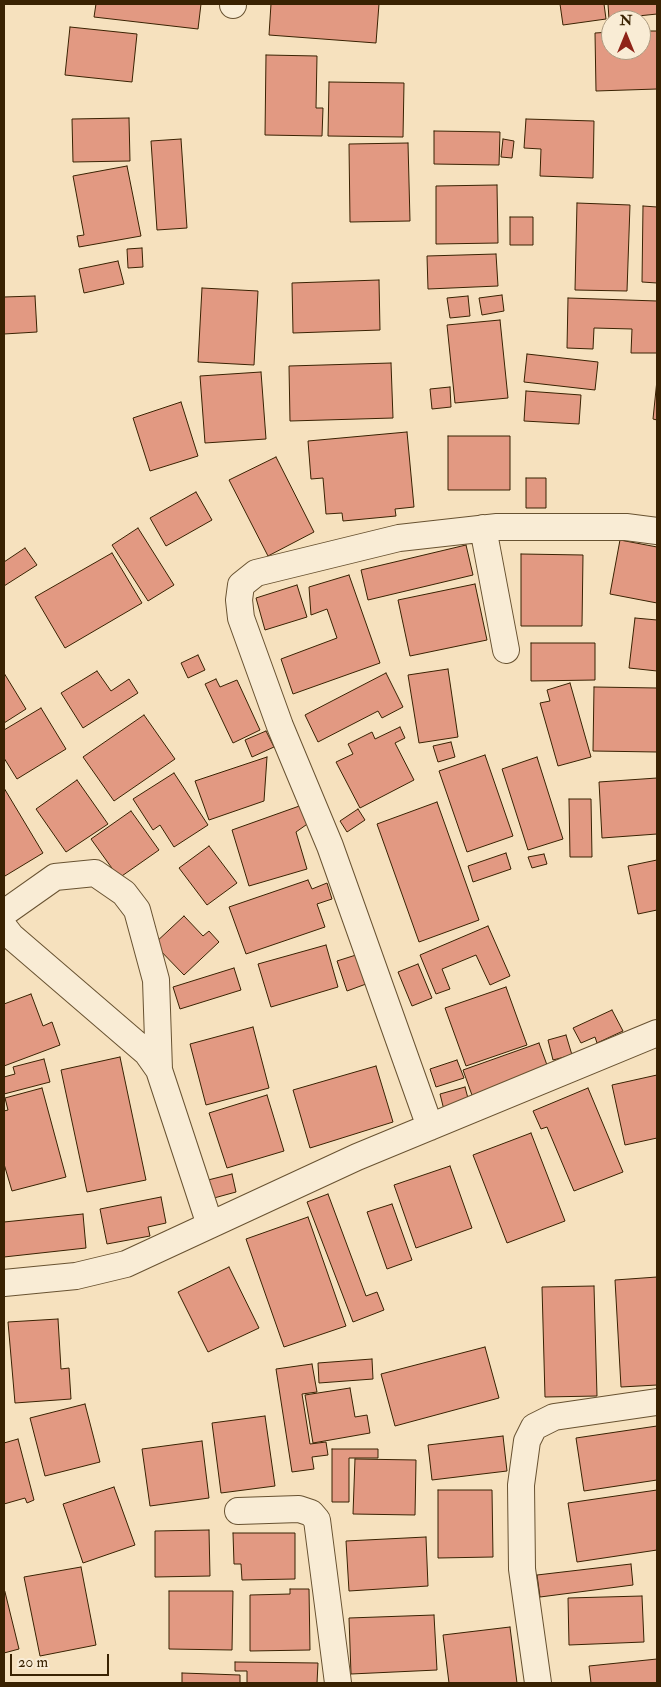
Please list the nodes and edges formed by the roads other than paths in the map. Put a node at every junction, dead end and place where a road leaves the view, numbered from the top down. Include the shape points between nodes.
1 (483, 528) junction
2 (657, 530) edge
3 (506, 650) dead end
4 (4, 913) edge
5 (4, 927) edge
6 (657, 1033) edge
7 (158, 1070) junction
8 (430, 1127) junction
9 (210, 1225) junction
10 (4, 1283) edge
11 (657, 1402) edge
12 (238, 1511) dead end
13 (338, 1683) edge
14 (538, 1683) edge

1 - 2 street via 626,527
1 - 3 street
1 - 8 street via 399,538 256,573 241,585 239,600 241,618 280,726 330,846
4 - 7 street via 55,877 95,873 124,893 137,910 156,980
5 - 7 street via 147,1053
6 - 8 street
7 - 9 street
8 - 9 street
9 - 10 street via 126,1264 76,1276
11 - 14 street via 554,1417 534,1427 527,1441 521,1485 522,1569
12 - 13 street via 299,1509 311,1513 317,1520

